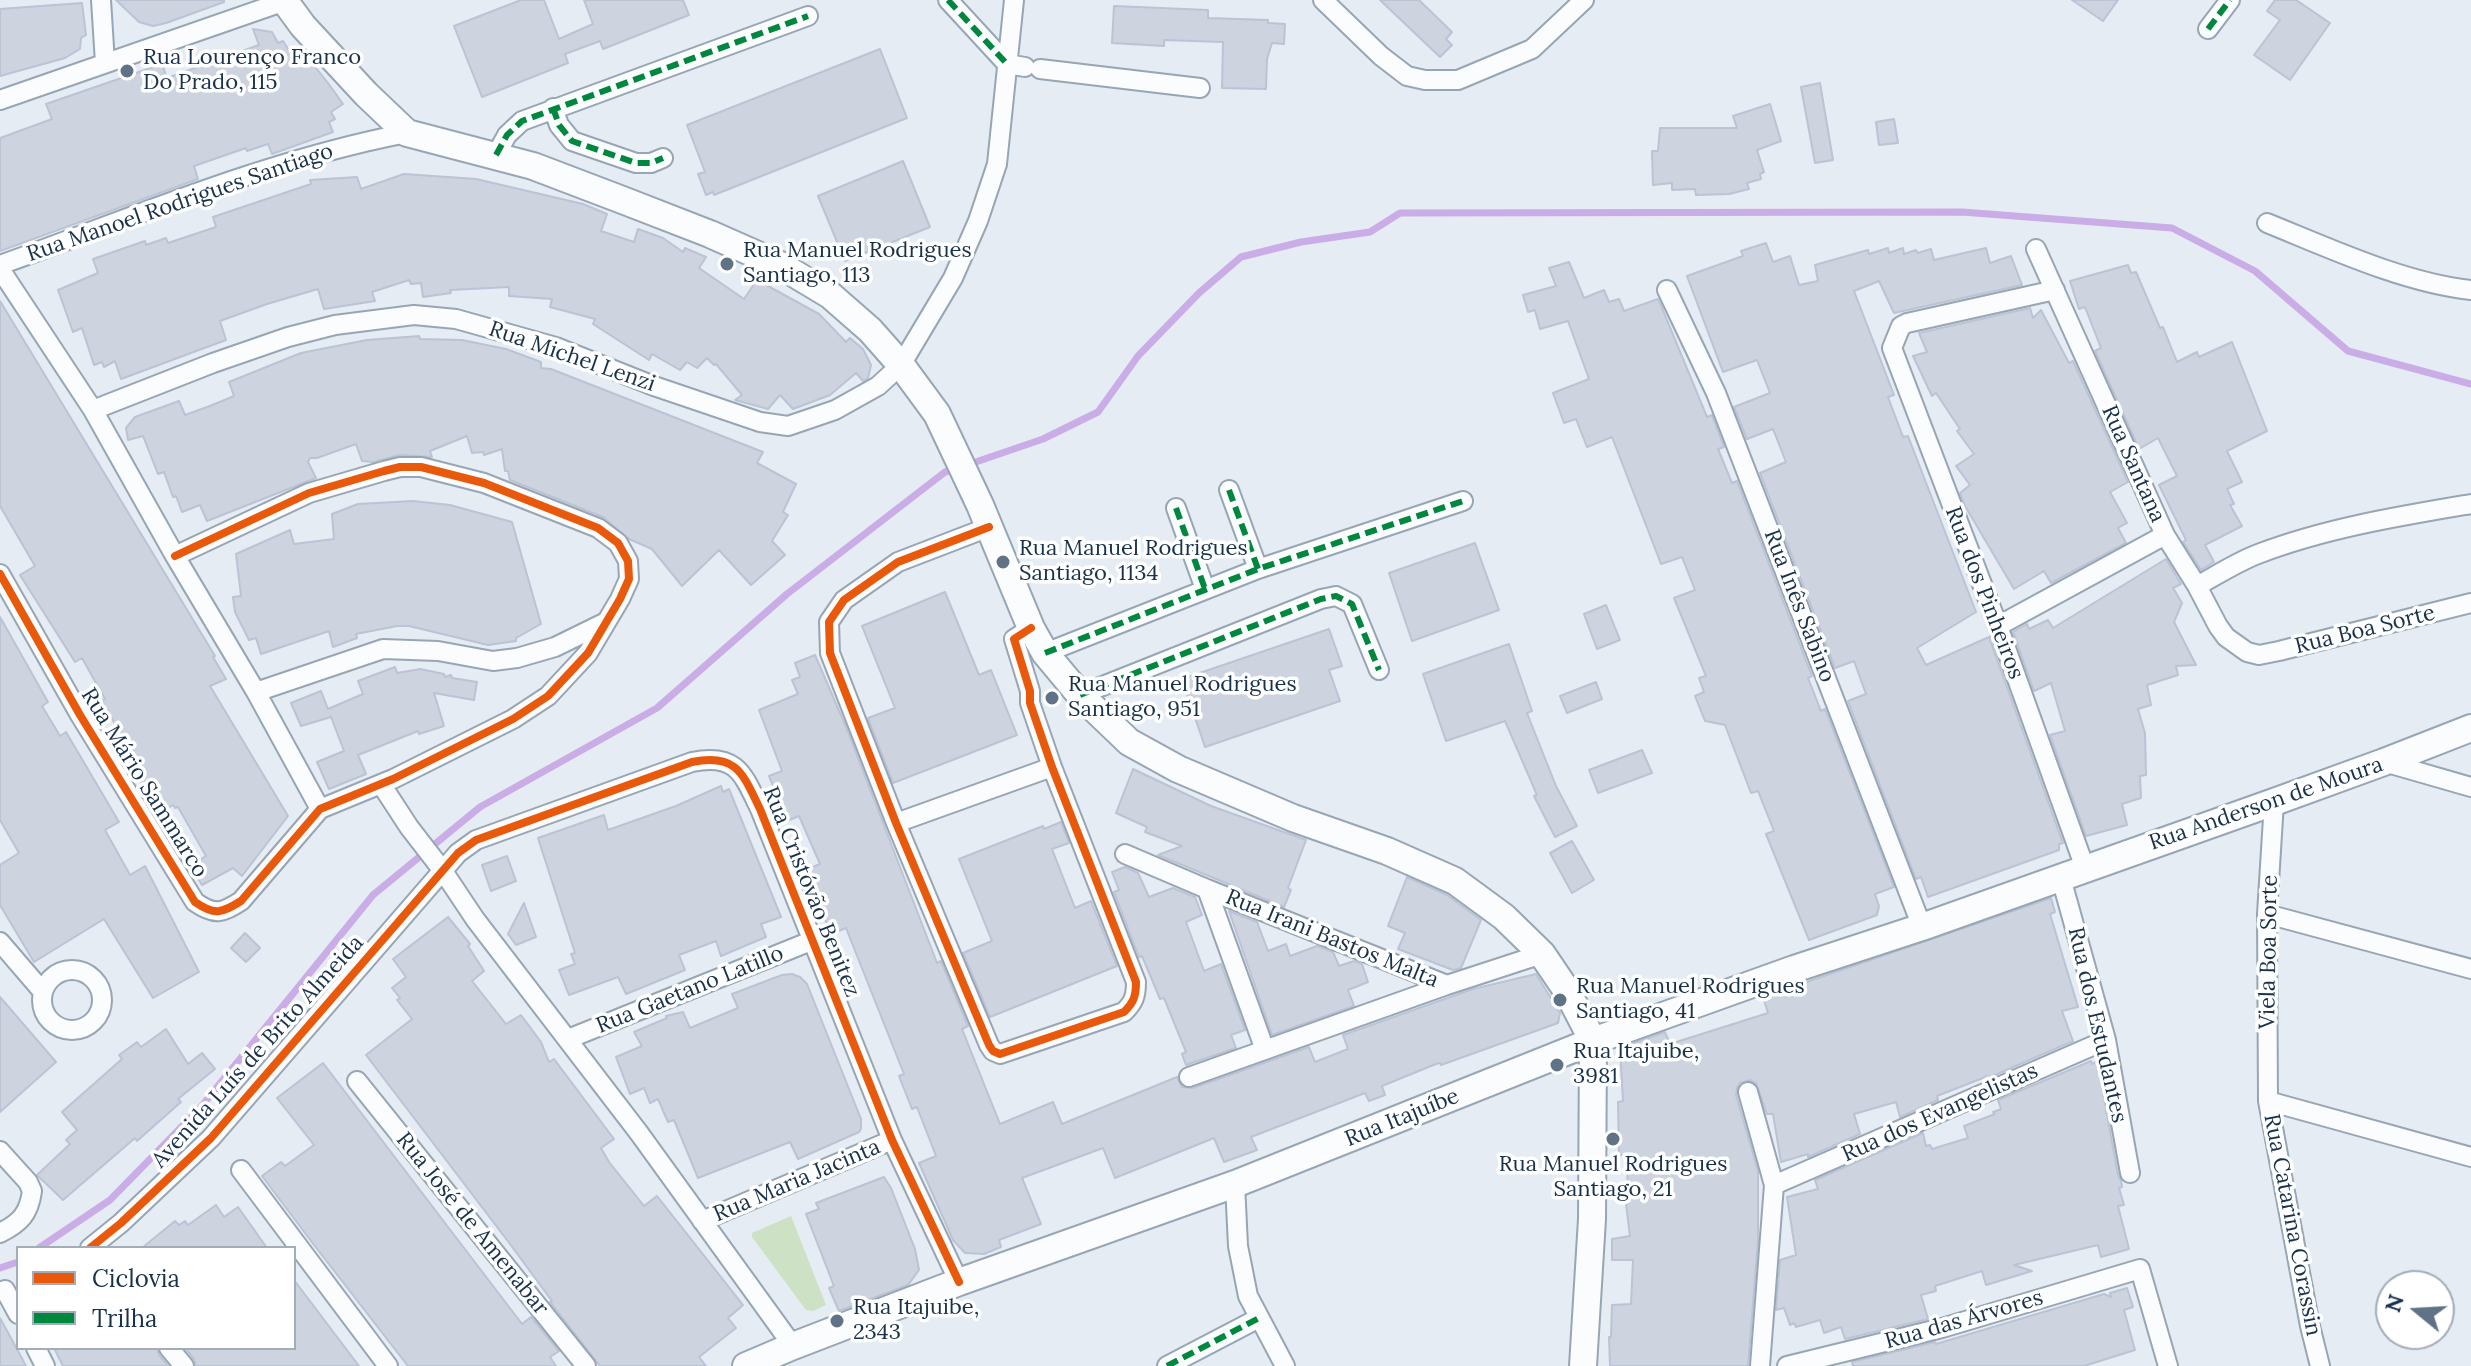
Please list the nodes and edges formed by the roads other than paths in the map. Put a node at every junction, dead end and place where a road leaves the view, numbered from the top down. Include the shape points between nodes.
1 (101, 0) edge
2 (948, 0) edge
3 (1014, 0) edge
4 (1323, 0) edge
5 (1584, 0) edge
6 (2230, 0) edge
7 (285, 1) edge
8 (808, 16) dead end
9 (2208, 29) dead end
10 (105, 63) junction
11 (1024, 67) junction
12 (1200, 88) dead end
13 (0, 100) edge
14 (553, 108) junction
15 (407, 133) junction
16 (496, 155) junction
17 (663, 158) dead end
18 (2267, 223) dead end
19 (2036, 249) dead end
20 (0, 267) edge
21 (1667, 290) dead end
22 (2055, 290) junction
23 (2471, 290) edge
24 (901, 365) junction
25 (93, 410) junction
26 (1229, 490) dead end
27 (1463, 501) dead end
28 (2471, 504) edge
29 (1176, 508) dead end
30 (985, 516) junction
31 (2165, 535) junction
32 (175, 556) junction
33 (1258, 569) junction
34 (0, 574) edge
35 (2197, 586) junction
36 (1205, 589) junction
37 (2471, 603) edge
38 (606, 622) junction
39 (1998, 626) junction
40 (1031, 628) junction
41 (1045, 653) junction
42 (2259, 655) joint
43 (1379, 670) dead end
44 (256, 692) junction
45 (1080, 695) junction
46 (2471, 728) edge
47 (2384, 762) junction
48 (1052, 767) junction
49 (381, 784) junction
50 (2471, 787) edge
51 (2274, 802) junction
52 (320, 809) junction
53 (896, 823) junction
54 (1125, 854) dead end
55 (437, 864) junction
56 (2073, 873) junction
57 (1207, 889) junction
58 (2267, 914) junction
59 (1922, 927) junction
60 (811, 941) junction
61 (0, 942) edge
62 (1542, 954) junction
63 (2471, 969) edge
64 (1447, 985) junction
65 (43, 992) dead end
66 (568, 1039) junction
67 (2106, 1040) junction
68 (1593, 1041) junction
69 (1265, 1050) junction
70 (1189, 1077) dead end
71 (357, 1081) dead end
72 (1748, 1092) dead end
73 (2268, 1101) junction
74 (892, 1140) junction
75 (0, 1151) edge
76 (2471, 1157) edge
77 (241, 1170) dead end
78 (2130, 1173) dead end
79 (1235, 1184) junction
80 (1774, 1185) junction
81 (702, 1221) junction
82 (0, 1233) edge
83 (92, 1246) edge
84 (959, 1282) junction
85 (8, 1288) edge
86 (16, 1309) edge
87 (1259, 1318) junction
88 (793, 1346) junction
89 (171, 1350) edge
90 (184, 1366) edge
91 (388, 1366) edge
92 (586, 1366) edge
93 (746, 1366) edge
94 (1167, 1366) edge
95 (1285, 1366) edge
96 (1583, 1366) edge
97 (1760, 1366) edge
98 (1787, 1366) edge
99 (2168, 1366) edge
100 (2320, 1366) edge

1 - 10 street
2 - 11 street
3 - 11 street, Rua Michel Lenzi
4 - 5 street via 1381,56 1407,76 1425,80 1458,80 1532,49
6 - 9 street
7 - 10 street
7 - 15 main road, Rua Manoel Rodrigues Santiago
8 - 14 street
10 - 13 street
11 - 12 street
11 - 24 street, Rua Michel Lenzi via 978,221 953,278
14 - 16 street via 522,121
14 - 17 street via 572,141 636,163
15 - 16 main road, Rua Manoel Rodrigues Santiago
15 - 20 street, Rua Manoel Rodrigues Santiago via 268,168
16 - 24 main road, Rua Manoel Rodrigues Santiago via 780,265 830,295
18 - 23 street via 2408,276
19 - 22 street, Rua Santana
20 - 25 street
21 - 59 street, Rua Inês Sabino via 1716,393
22 - 31 street, Rua Santana
22 - 39 street, Rua dos Pinheiros via 1907,323 1892,348
24 - 25 street, Rua Michel Lenzi via 878,386 835,410 788,426 760,422 494,328 414,315 288,337
24 - 30 main road, Rua Manoel Rodrigues Santiago via 937,414
25 - 32 street
26 - 33 street
27 - 33 street
28 - 35 street via 2294,541 2254,555
29 - 36 street
30 - 40 main road, Rua Manoel Rodrigues Santiago
30 - 53 street via 898,562 844,600 829,622 830,653
31 - 35 street, Rua Santana
31 - 39 street
32 - 38 street via 309,493 400,467 421,467 484,483 598,528 618,543 628,561 629,579
32 - 44 street
33 - 36 street
34 - 52 street, Rua Mário Sammarco via 195,902 215,912 241,901
35 - 42 street, Rua Santana via 2226,637
36 - 41 street
37 - 42 street, Rua Boa Sorte
38 - 44 street via 555,647 517,658 493,661 383,649
38 - 49 street via 588,653 548,696 513,719
39 - 56 street, Rua dos Pinheiros
40 - 41 main road, Rua Manoel Rodrigues Santiago
40 - 48 street via 1014,639
41 - 45 main road, Rua Manoel Rodrigues Santiago
43 - 45 street via 1352,604 1336,596
44 - 52 street
45 - 62 main road, Rua Manoel Rodrigues Santiago via 1129,742 1178,769 1455,881
46 - 47 main road, Rua Anderson de Moura
47 - 50 street
47 - 51 main road, Rua Anderson de Moura
48 - 53 street
48 - 53 street via 1136,982 1133,1004 1124,1012 1000,1054 993,1051
49 - 52 street
49 - 55 street
51 - 56 main road, Rua Anderson de Moura
51 - 58 street, Viela Boa Sorte
54 - 57 street, Rua Irani Bastos Malta
55 - 60 street, Rua Cristóvão Benitez via 476,840 692,762 723,761 744,775
55 - 66 street
55 - 83 street, Avenida Luís de Brito Almeida via 211,1138
56 - 59 main road, Rua Itajuíbe
56 - 67 street, Rua dos Estudantes
57 - 64 street, Rua Irani Bastos Malta
57 - 69 street
58 - 63 street
58 - 73 street, Viela Boa Sorte
59 - 68 main road, Rua Itajuíbe
60 - 66 street, Rua Gaetano Latillo
60 - 74 street, Rua Cristóvão Benitez
61 - 65 street
62 - 64 street, Rua Irani Bastos Malta
62 - 68 main road, Rua Manoel Rodrigues Santiago
64 - 69 street
66 - 81 street
67 - 78 street, Rua dos Estudantes
67 - 80 street, Rua dos Evangelistas
68 - 79 main road, Rua Itajuíbe
68 - 96 main road via 1592,1219
69 - 70 street
71 - 92 street, Rua José de Amenabar
72 - 80 street
73 - 76 street, Rua Catarina Corassin
73 - 100 street, Rua Catarina Corassin
74 - 81 street, Rua Maria Jacinta
74 - 84 street, Rua Cristóvão Benitez
75 - 82 street via 32,1191 18,1224
77 - 91 street
79 - 84 main road, Rua Itajuíbe
79 - 87 street via 1241,1268
80 - 97 street
81 - 88 street
84 - 88 main road, Rua Itajuíbe
85 - 86 street
87 - 94 street
87 - 95 street
88 - 93 main road, Rua Itajuíbe
89 - 90 street
98 - 99 street, Rua das Árvores via 1942,1328 2140,1269

